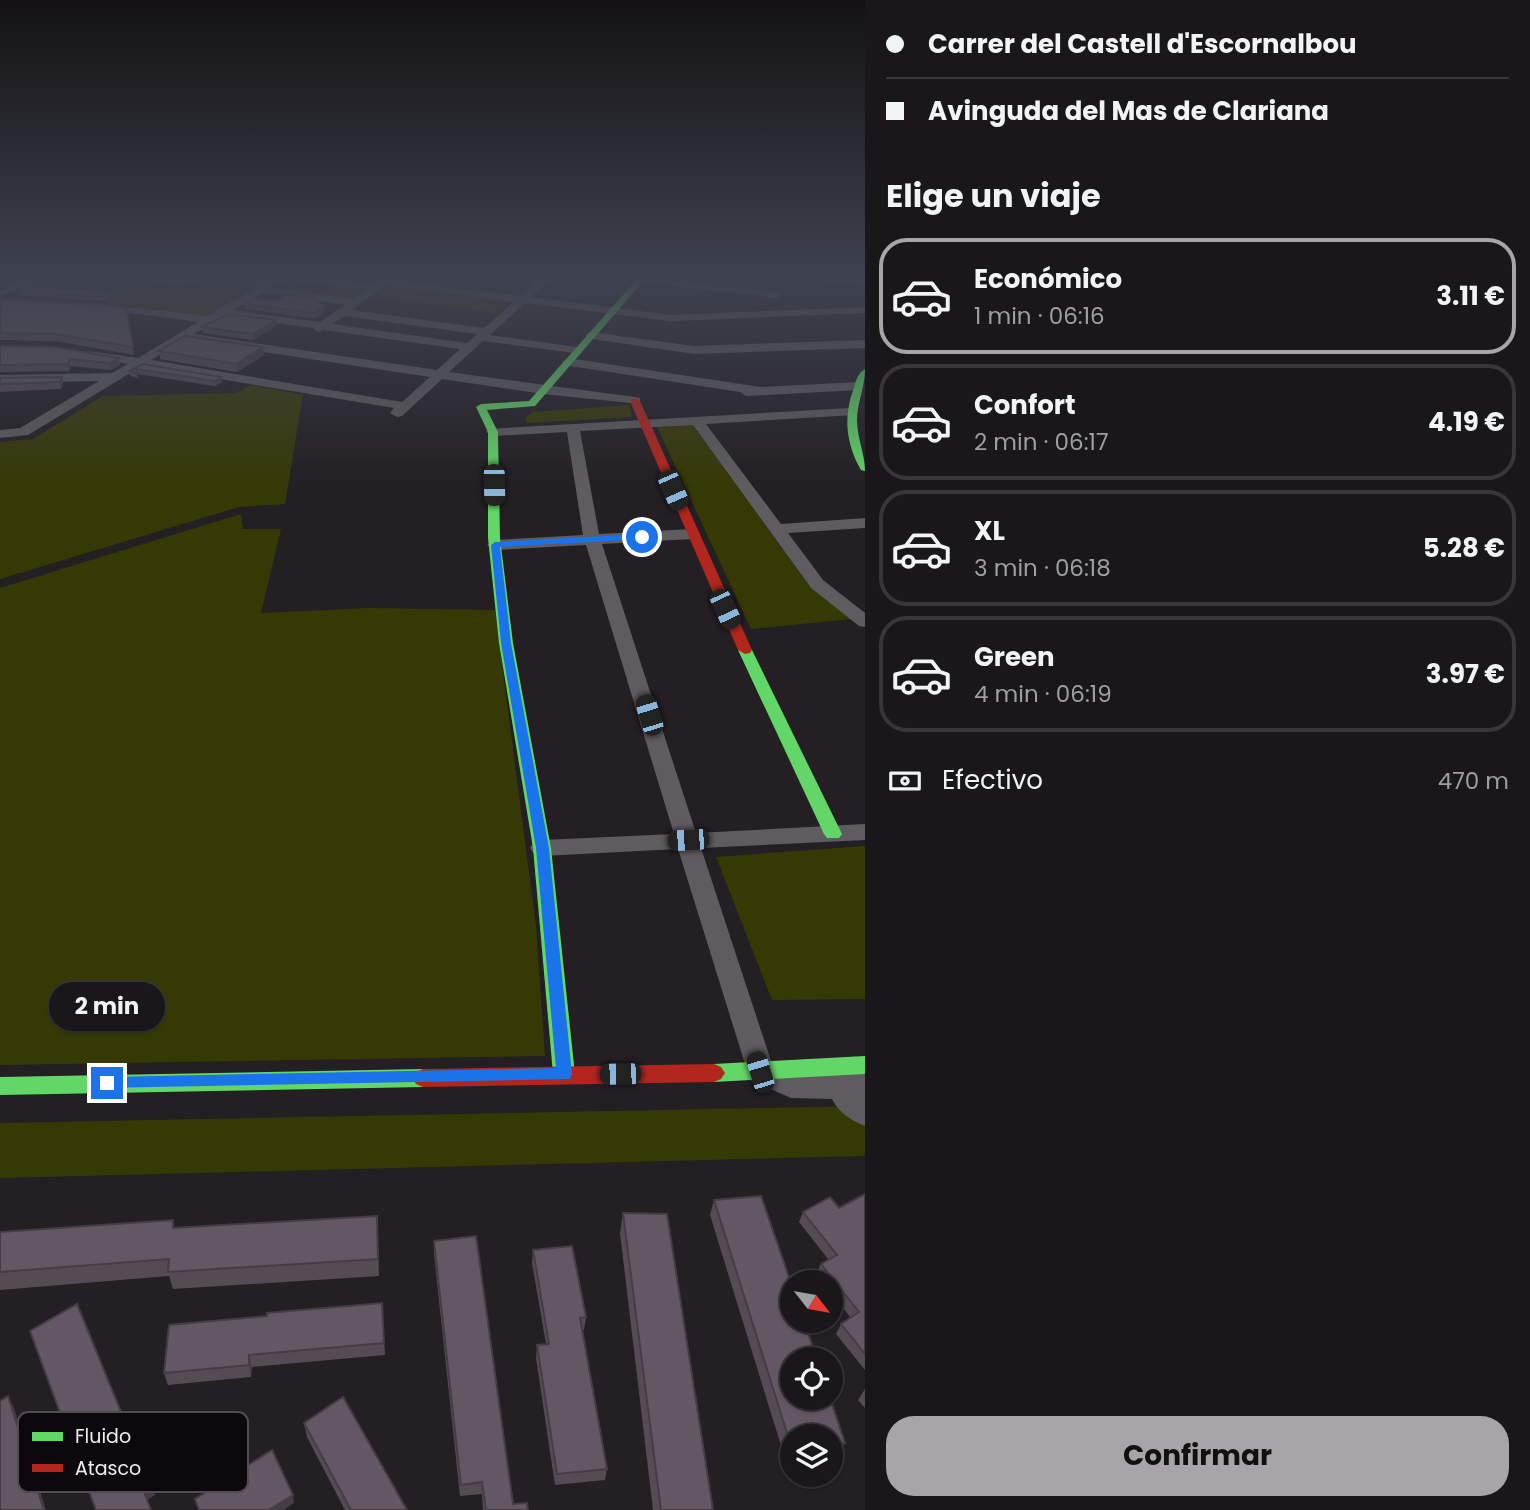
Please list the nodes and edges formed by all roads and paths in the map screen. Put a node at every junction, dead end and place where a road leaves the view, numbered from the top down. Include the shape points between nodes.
1 (162, 348) edge
2 (263, 348) edge
3 (291, 348) edge
4 (469, 348) edge
5 (537, 348) edge
6 (580, 348) edge
7 (682, 348) edge
8 (738, 348) edge
9 (80, 352) edge
10 (286, 352) junction
11 (572, 357) junction
12 (140, 362) junction
13 (439, 375) junction
14 (115, 377) junction
15 (0, 379) edge
16 (862, 379) edge
17 (244, 382) junction
18 (543, 390) junction
19 (760, 391) junction
20 (737, 393) dead end
21 (635, 401) junction
22 (481, 407) junction
23 (850, 412) junction
24 (697, 421) junction
25 (644, 424) junction
26 (573, 428) junction
27 (493, 432) junction
28 (0, 434) edge
29 (865, 468) edge
30 (865, 523) edge
31 (776, 529) junction
32 (692, 534) junction
33 (593, 540) junction
34 (495, 545) junction
35 (865, 622) edge
36 (865, 832) edge
37 (834, 834) junction
38 (688, 840) junction
39 (542, 848) junction
40 (865, 1065) edge
41 (760, 1072) junction
42 (564, 1074) junction
43 (859, 1082) edge
44 (0, 1086) edge
45 (865, 1113) edge

1 - 12 street
2 - 10 street
3 - 10 street
4 - 13 street
5 - 11 street
6 - 11 street
7 - 8 street
9 - 12 street
10 - 13 street
10 - 17 street
11 - 18 street
11 - 19 street
12 - 14 street
12 - 17 street
13 - 17 street via 401,410
13 - 18 street
14 - 15 street
14 - 28 street via 23,432
16 - 19 street
16 - 23 street
18 - 21 street
18 - 22 street via 532,404
19 - 20 street
21 - 22 street
21 - 25 street
22 - 27 street
23 - 24 street
23 - 29 street via 850,430
24 - 25 street
24 - 31 street
25 - 26 street
25 - 32 street
26 - 27 street
26 - 33 street
27 - 34 street
30 - 31 street
31 - 35 street via 817,584
32 - 33 street
32 - 37 street
33 - 34 street
33 - 38 street
34 - 39 street via 506,643
36 - 37 street
37 - 38 street
38 - 39 street
38 - 41 street
39 - 42 street
40 - 41 street
41 - 42 street
41 - 43 street via 791,1086
42 - 44 street
43 - 45 street via 845,1097

